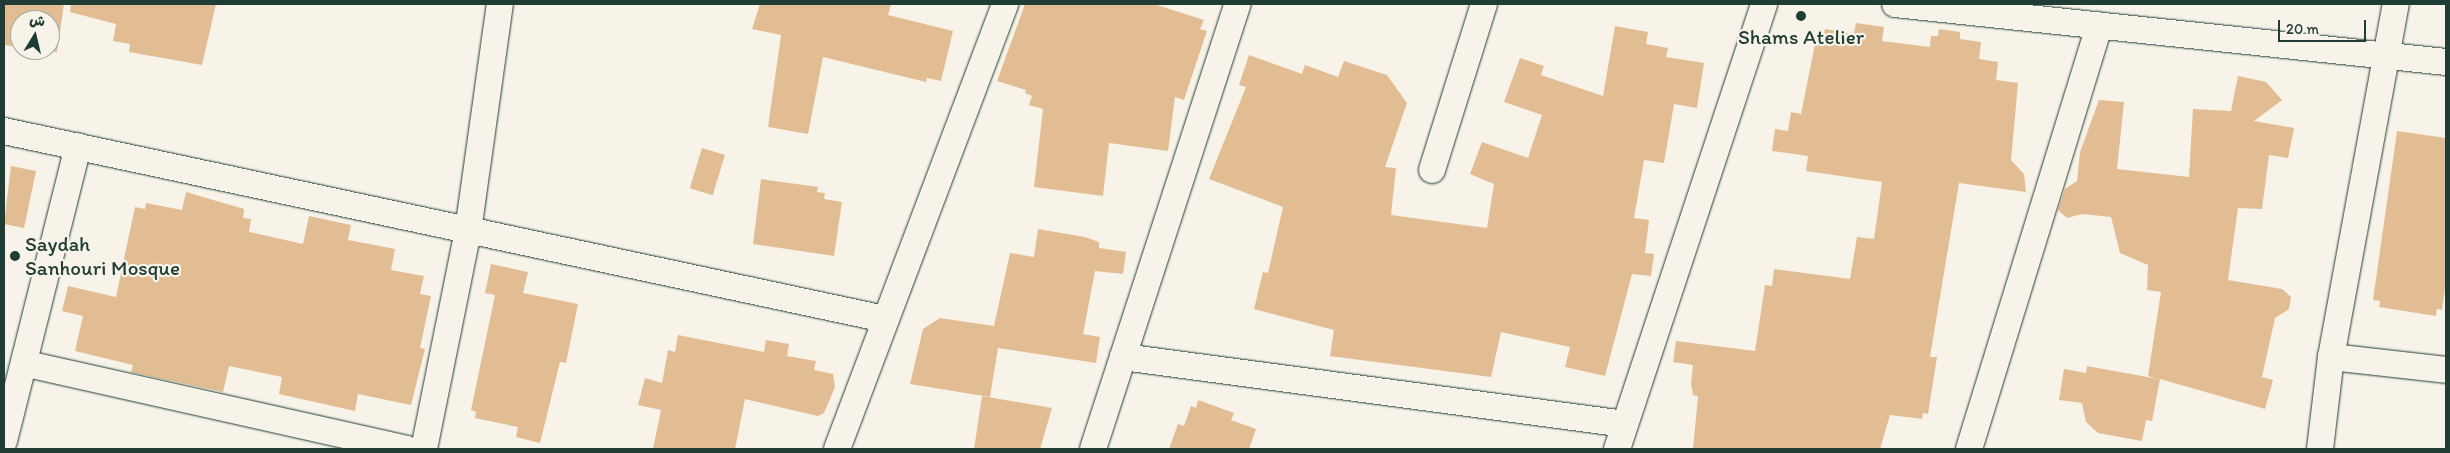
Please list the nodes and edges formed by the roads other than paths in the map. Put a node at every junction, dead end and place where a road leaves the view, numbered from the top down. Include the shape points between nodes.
1 (500, 4) edge
2 (1005, 4) edge
3 (1238, 4) edge
4 (1484, 4) edge
5 (1764, 4) edge
6 (1895, 4) edge
7 (2396, 4) edge
8 (2099, 26) junction
9 (2385, 55) junction
10 (2446, 62) edge
11 (4, 131) edge
12 (78, 146) junction
13 (1432, 170) dead end
14 (468, 231) junction
15 (886, 319) junction
16 (1124, 356) junction
17 (2331, 357) junction
18 (26, 364) junction
19 (2446, 370) edge
20 (1625, 424) junction
21 (4, 441) edge
22 (407, 449) edge
23 (424, 449) edge
24 (837, 449) edge
25 (1093, 449) edge
26 (1618, 449) edge
27 (1968, 449) edge
28 (2320, 449) edge

1 - 14 street
2 - 15 street
3 - 16 street
4 - 13 street
5 - 20 street
6 - 8 street
7 - 9 street
8 - 9 street
8 - 27 street
9 - 10 street
9 - 17 street
11 - 12 street
12 - 14 street
12 - 18 street
14 - 15 street
14 - 23 street
15 - 24 street
16 - 20 street
16 - 25 street
17 - 19 street
17 - 28 street
18 - 21 street
18 - 22 street
20 - 26 street

